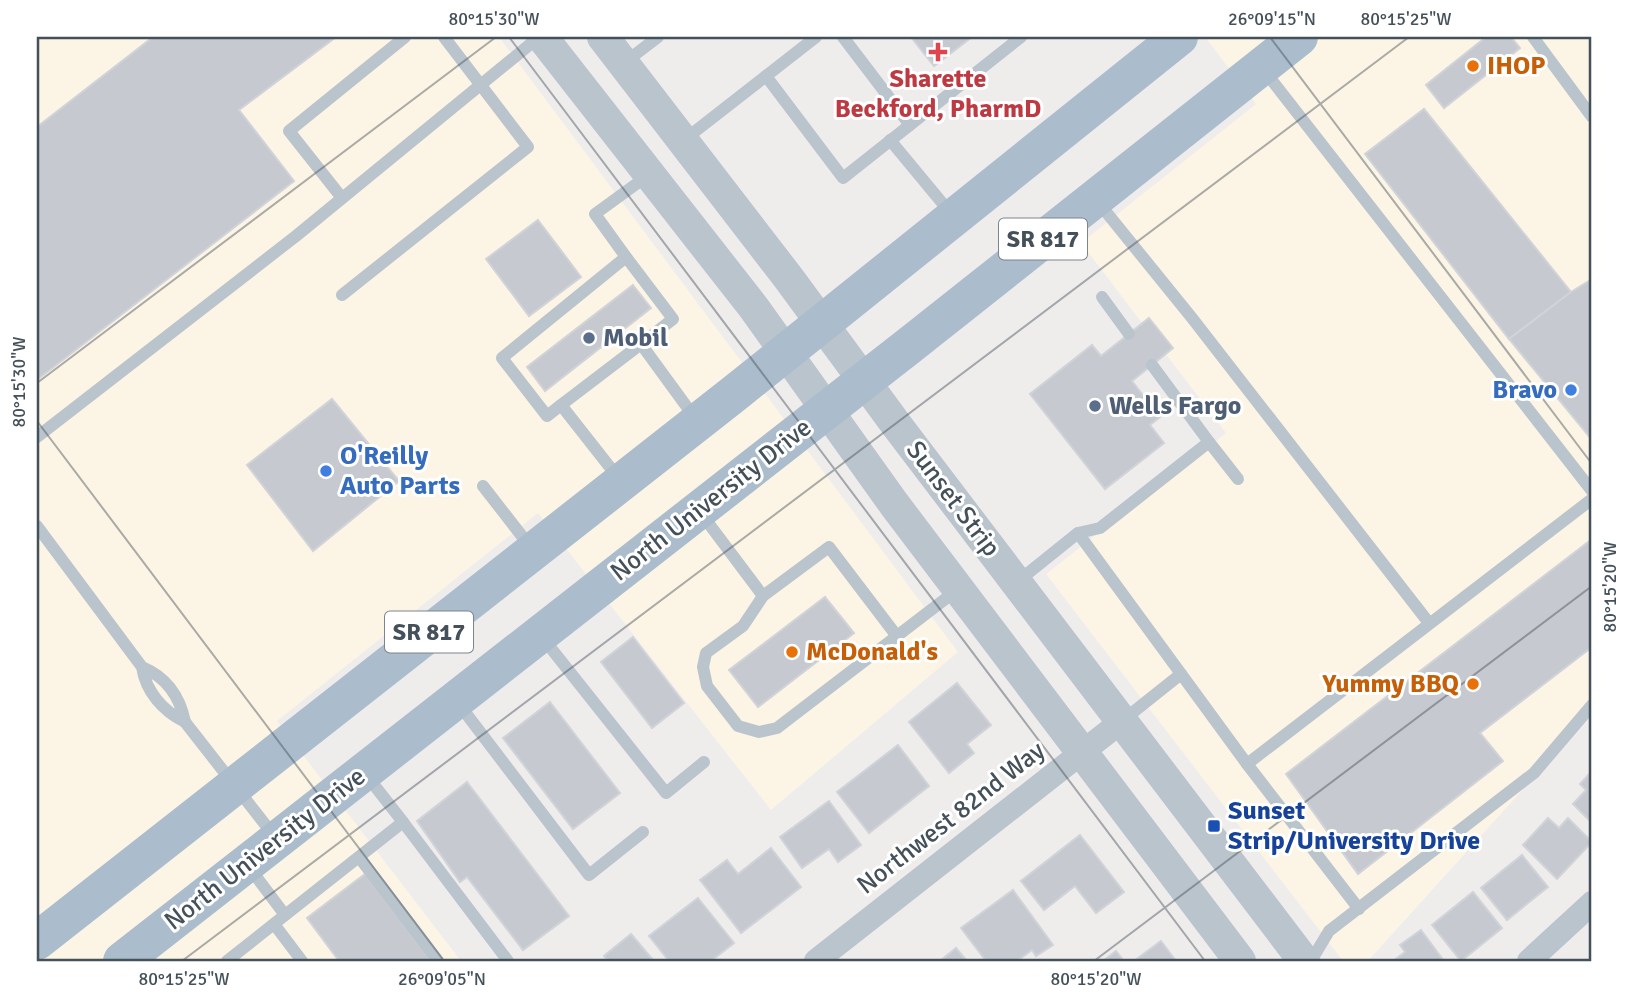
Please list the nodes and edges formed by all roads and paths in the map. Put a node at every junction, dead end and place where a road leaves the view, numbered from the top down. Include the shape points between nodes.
1 (405, 37) edge
2 (444, 37) edge
3 (541, 37) edge
4 (603, 37) edge
5 (658, 37) edge
6 (816, 37) edge
7 (843, 37) edge
8 (1021, 37) edge
9 (1179, 37) edge
10 (1299, 37) edge
11 (1533, 37) edge
12 (623, 64) junction
13 (1261, 67) junction
14 (766, 76) junction
15 (481, 85) junction
16 (1592, 117) edge
17 (910, 125) junction
18 (683, 141) junction
19 (890, 141) junction
20 (650, 173) junction
21 (342, 198) junction
22 (1095, 198) junction
23 (954, 218) junction
24 (626, 257) junction
25 (342, 295) dead end
26 (1102, 297) dead end
27 (821, 324) junction
28 (1129, 334) dead end
29 (642, 344) junction
30 (785, 353) junction
31 (1152, 365) dead end
32 (864, 380) junction
33 (561, 405) junction
34 (825, 410) junction
35 (698, 422) junction
36 (37, 437) edge
37 (1209, 442) junction
38 (1238, 478) dead end
39 (622, 482) junction
40 (483, 486) dead end
41 (1592, 492) edge
42 (1592, 499) edge
43 (698, 510) junction
44 (37, 526) edge
45 (1078, 533) junction
46 (533, 551) junction
47 (1017, 582) junction
48 (958, 589) junction
49 (763, 596) junction
50 (1429, 623) junction
51 (540, 634) junction
52 (896, 635) junction
53 (1181, 674) junction
54 (456, 700) junction
55 (1592, 705) edge
56 (1122, 721) junction
57 (1082, 752) junction
58 (704, 762) dead end
59 (1247, 764) junction
60 (364, 772) junction
61 (236, 785) junction
62 (403, 822) junction
63 (643, 832) dead end
64 (277, 840) junction
65 (359, 857) junction
66 (246, 864) junction
67 (1592, 903) edge
68 (1359, 909) junction
69 (285, 915) junction
70 (274, 924) junction
71 (37, 941) edge
72 (122, 961) edge
73 (227, 961) edge
74 (302, 961) edge
75 (438, 961) edge
76 (508, 961) edge
77 (816, 961) edge
78 (1240, 961) edge
79 (1304, 961) edge
80 (1311, 961) edge
81 (1529, 961) edge

1 - 21 lane via 289,131
2 - 15 lane
3 - 15 lane
3 - 20 street, Sunset Strip
4 - 12 street, Sunset Strip
5 - 12 lane
6 - 14 lane
7 - 17 lane
8 - 17 lane
9 - 23 main road, SR 817
10 - 13 main road, North University Drive / SR 817
11 - 16 lane
12 - 18 street, Sunset Strip
13 - 22 main road, North University Drive / SR 817
13 - 41 lane
14 - 18 lane
14 - 19 lane via 843,177
15 - 21 lane
15 - 25 lane via 528,147
17 - 19 lane
18 - 27 street, Sunset Strip
19 - 23 lane
20 - 24 lane via 595,214
20 - 30 street, Sunset Strip
21 - 36 lane
22 - 32 main road, North University Drive / SR 817
22 - 50 lane
23 - 27 main road, SR 817
24 - 29 lane via 673,319
24 - 33 lane via 502,358 547,416
26 - 28 lane
27 - 30 main road, SR 817
27 - 32 street, Sunset Strip
29 - 33 lane
29 - 35 lane
30 - 34 street, Sunset Strip
30 - 35 main road, SR 817
31 - 37 lane
32 - 34 main road, North University Drive / SR 817
32 - 47 street, Sunset Strip
33 - 39 lane
34 - 43 main road, North University Drive / SR 817
34 - 48 street, Sunset Strip
35 - 39 main road, SR 817
37 - 38 lane
37 - 45 lane via 1100,528
39 - 46 main road, SR 817
40 - 46 lane
42 - 50 lane
43 - 49 lane
43 - 51 main road, North University Drive / SR 817
44 - 61 lane via 142,667 145,683 161,704 185,722
45 - 47 lane
45 - 53 lane
46 - 61 main road, SR 817
47 - 56 street, Sunset Strip
48 - 52 lane
48 - 57 street, Sunset Strip
49 - 52 lane via 829,547
49 - 52 lane via 743,626 706,653 703,667 707,686 738,726 759,732 777,728
50 - 59 lane
51 - 54 main road, North University Drive / SR 817
51 - 58 lane via 666,793
53 - 56 lane
53 - 59 lane
54 - 60 main road, North University Drive / SR 817
54 - 63 lane via 589,875
55 - 68 lane via 1534,773
56 - 57 street, Northwest 82nd Way
56 - 79 street, Sunset Strip
57 - 77 street, Northwest 82nd Way
57 - 78 street, Sunset Strip
59 - 68 lane
60 - 62 lane
60 - 64 main road, North University Drive / SR 817
61 - 64 lane
61 - 71 main road, SR 817
62 - 65 lane
62 - 76 lane
64 - 66 main road, North University Drive / SR 817
65 - 69 lane
65 - 75 lane
66 - 69 lane
66 - 72 main road, North University Drive / SR 817
67 - 81 street
68 - 80 lane via 1329,930
69 - 70 lane
70 - 73 lane
70 - 74 lane

